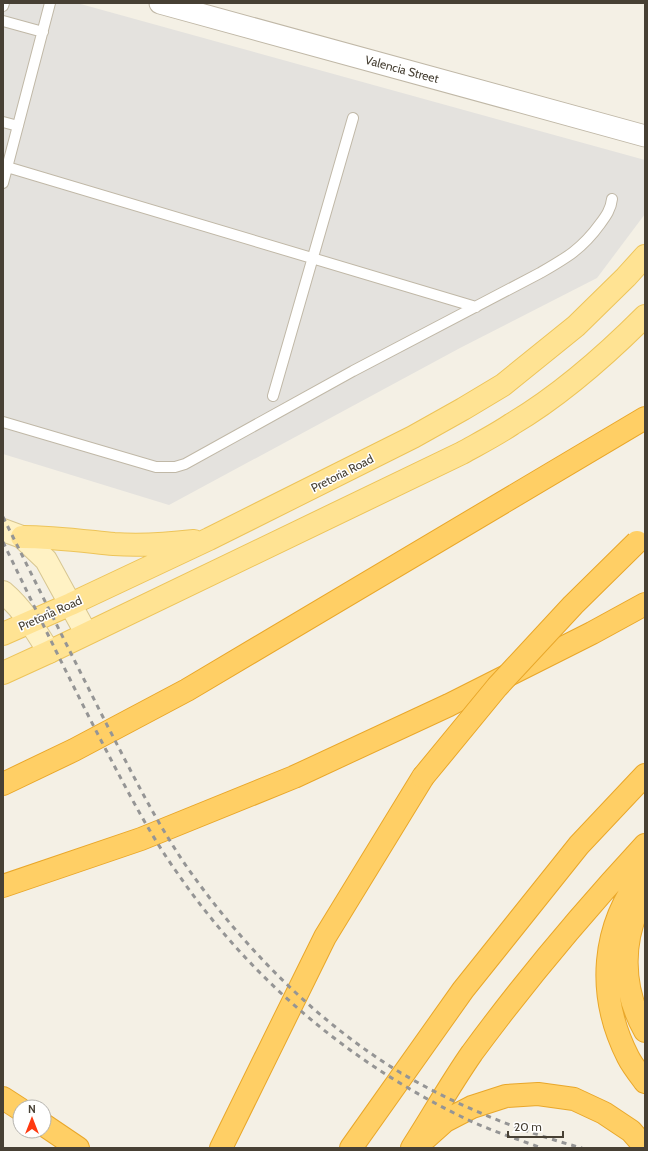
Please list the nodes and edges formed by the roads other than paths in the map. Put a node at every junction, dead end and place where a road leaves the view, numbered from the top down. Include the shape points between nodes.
1 (50, 3) edge
2 (160, 3) edge
3 (3, 20) edge
4 (43, 32) junction
5 (353, 118) dead end
6 (3, 122) edge
7 (18, 126) junction
8 (645, 136) edge
9 (5, 167) edge
10 (3, 183) edge
11 (612, 199) dead end
12 (645, 256) edge
13 (313, 258) junction
14 (476, 307) junction
15 (645, 316) edge
16 (273, 396) dead end
17 (645, 418) edge
18 (3, 422) edge
19 (12, 533) edge
20 (641, 538) edge
21 (209, 539) junction
22 (3, 592) edge
23 (71, 604) junction
24 (645, 604) edge
25 (30, 622) junction
26 (86, 633) junction
27 (3, 634) edge
28 (49, 652) junction
29 (3, 673) edge
30 (645, 775) edge
31 (3, 784) edge
32 (645, 845) edge
33 (645, 871) edge
34 (3, 886) edge
35 (645, 895) edge
36 (645, 1031) edge
37 (645, 1082) edge
38 (3, 1098) edge
39 (12, 1104) edge
40 (52, 1130) edge
41 (216, 1147) edge
42 (645, 1147) edge
43 (78, 1148) edge
44 (351, 1148) edge
45 (413, 1148) edge

1 - 4 lane
2 - 8 street, Valencia Street
3 - 4 lane
4 - 7 lane
5 - 13 lane
6 - 7 lane
7 - 9 lane
9 - 10 lane
9 - 13 lane
11 - 14 lane via 608,213 582,246 568,257
12 - 21 main road, Pretoria Road via 576,326 503,385 413,437
13 - 14 lane
13 - 16 lane
14 - 18 lane via 353,371 194,460 175,467 156,467
15 - 26 main road via 593,364 553,396 487,439
17 - 31 highway via 186,690 74,750
19 - 21 main road via 144,545
19 - 23 main road via 46,560
20 - 41 highway, bridge via 573,605 497,687 423,777 325,937 238,1113
21 - 23 main road, Pretoria Road
22 - 25 main road
23 - 25 main road, Pretoria Road
23 - 26 main road
24 - 34 highway via 449,706 294,777 141,838
25 - 27 main road, Pretoria Road
25 - 28 main road
26 - 28 main road
28 - 29 main road
30 - 44 highway via 579,845 463,990
32 - 45 highway via 540,967 481,1042
33 - 37 highway via 629,894 618,917 608,959 610,1008 616,1031 628,1058
35 - 36 highway via 632,925 626,959 626,975 634,1009
38 - 39 highway
40 - 43 highway
42 - 45 highway via 631,1131 604,1112 574,1099 538,1094 506,1096 472,1107 445,1121

